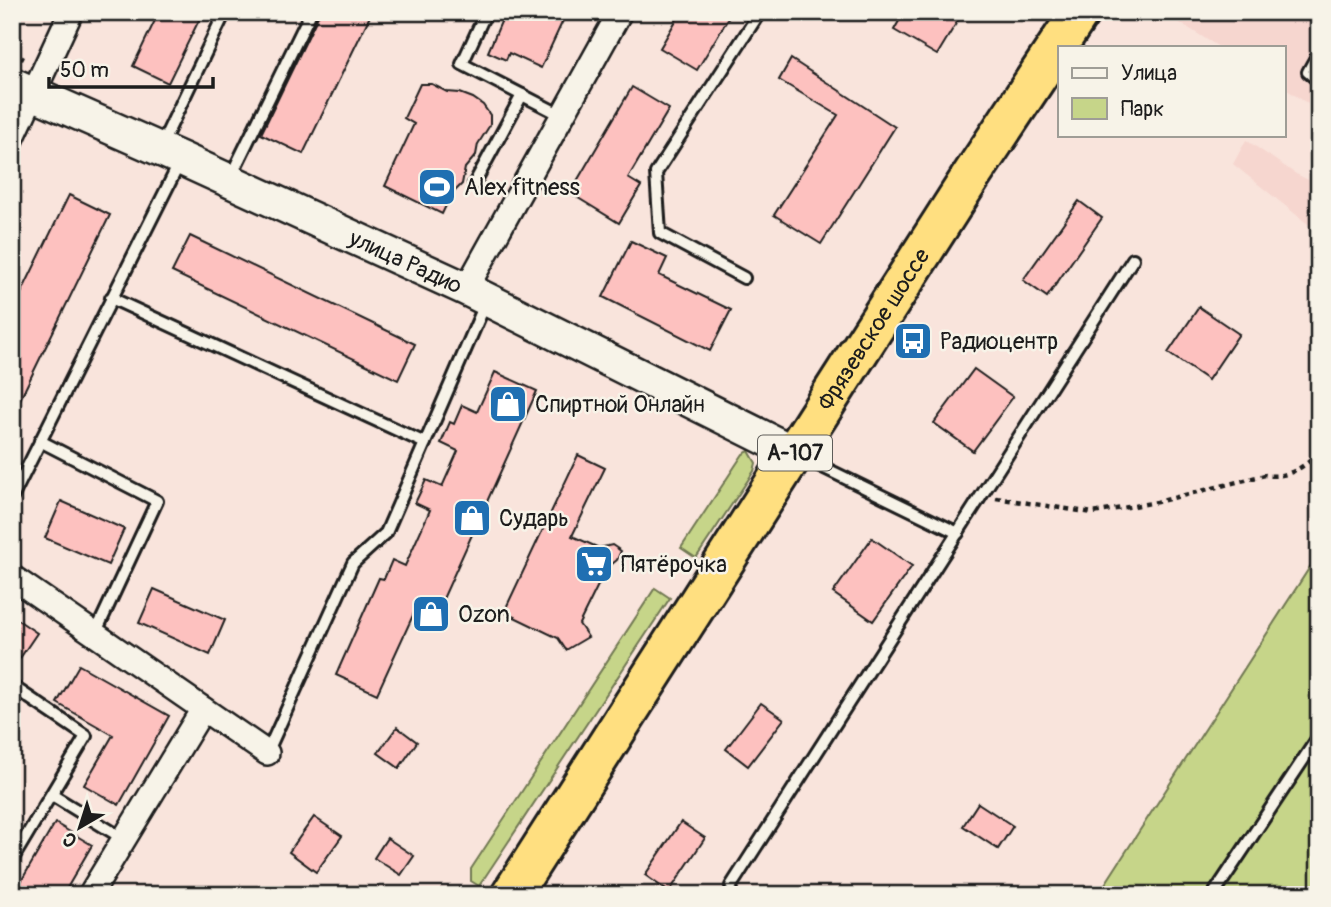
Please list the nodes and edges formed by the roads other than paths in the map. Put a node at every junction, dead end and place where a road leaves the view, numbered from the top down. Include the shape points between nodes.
1 (71, 12) edge
2 (225, 12) edge
3 (311, 12) edge
4 (486, 12) edge
5 (620, 12) edge
6 (760, 12) edge
7 (1080, 12) edge
8 (1319, 51) edge
9 (1319, 81) edge
10 (22, 89) edge
11 (522, 95) junction
12 (562, 116) junction
13 (12, 139) edge
14 (171, 154) junction
15 (229, 180) junction
16 (474, 184) dead end
17 (1133, 259) dead end
18 (744, 278) dead end
19 (477, 294) junction
20 (111, 298) junction
21 (40, 441) junction
22 (425, 443) junction
23 (794, 453) junction
24 (12, 498) edge
25 (958, 533) junction
26 (12, 577) edge
27 (95, 634) junction
28 (12, 686) edge
29 (203, 709) junction
30 (1319, 736) edge
31 (267, 753) joint
32 (52, 795) junction
33 (124, 839) junction
34 (12, 860) edge
35 (731, 886) dead end
36 (90, 895) edge
37 (511, 895) edge
38 (1213, 895) edge

1 - 10 street
2 - 14 lane
3 - 15 lane
4 - 11 lane via 462,64
5 - 12 street
6 - 18 lane via 656,173 660,233
7 - 23 highway, Фрязевское шоссе / А-107
8 - 9 lane via 1308,72
10 - 13 street
10 - 14 main road, улица Радио
11 - 12 lane
11 - 16 lane
12 - 19 street
14 - 15 main road, улица Радио
14 - 20 lane
15 - 19 main road, улица Радио
17 - 25 lane
19 - 22 lane
19 - 23 main road, улица Радио
20 - 21 lane
20 - 22 lane
21 - 24 lane
21 - 27 lane via 157,500
22 - 31 lane via 386,533 353,563
23 - 25 lane
23 - 37 highway, Фрязевское шоссе / А-107
25 - 35 lane
26 - 27 street
27 - 29 street
28 - 32 lane via 86,736
29 - 31 street
29 - 33 street
30 - 38 lane
32 - 33 lane
32 - 34 lane
33 - 36 street

